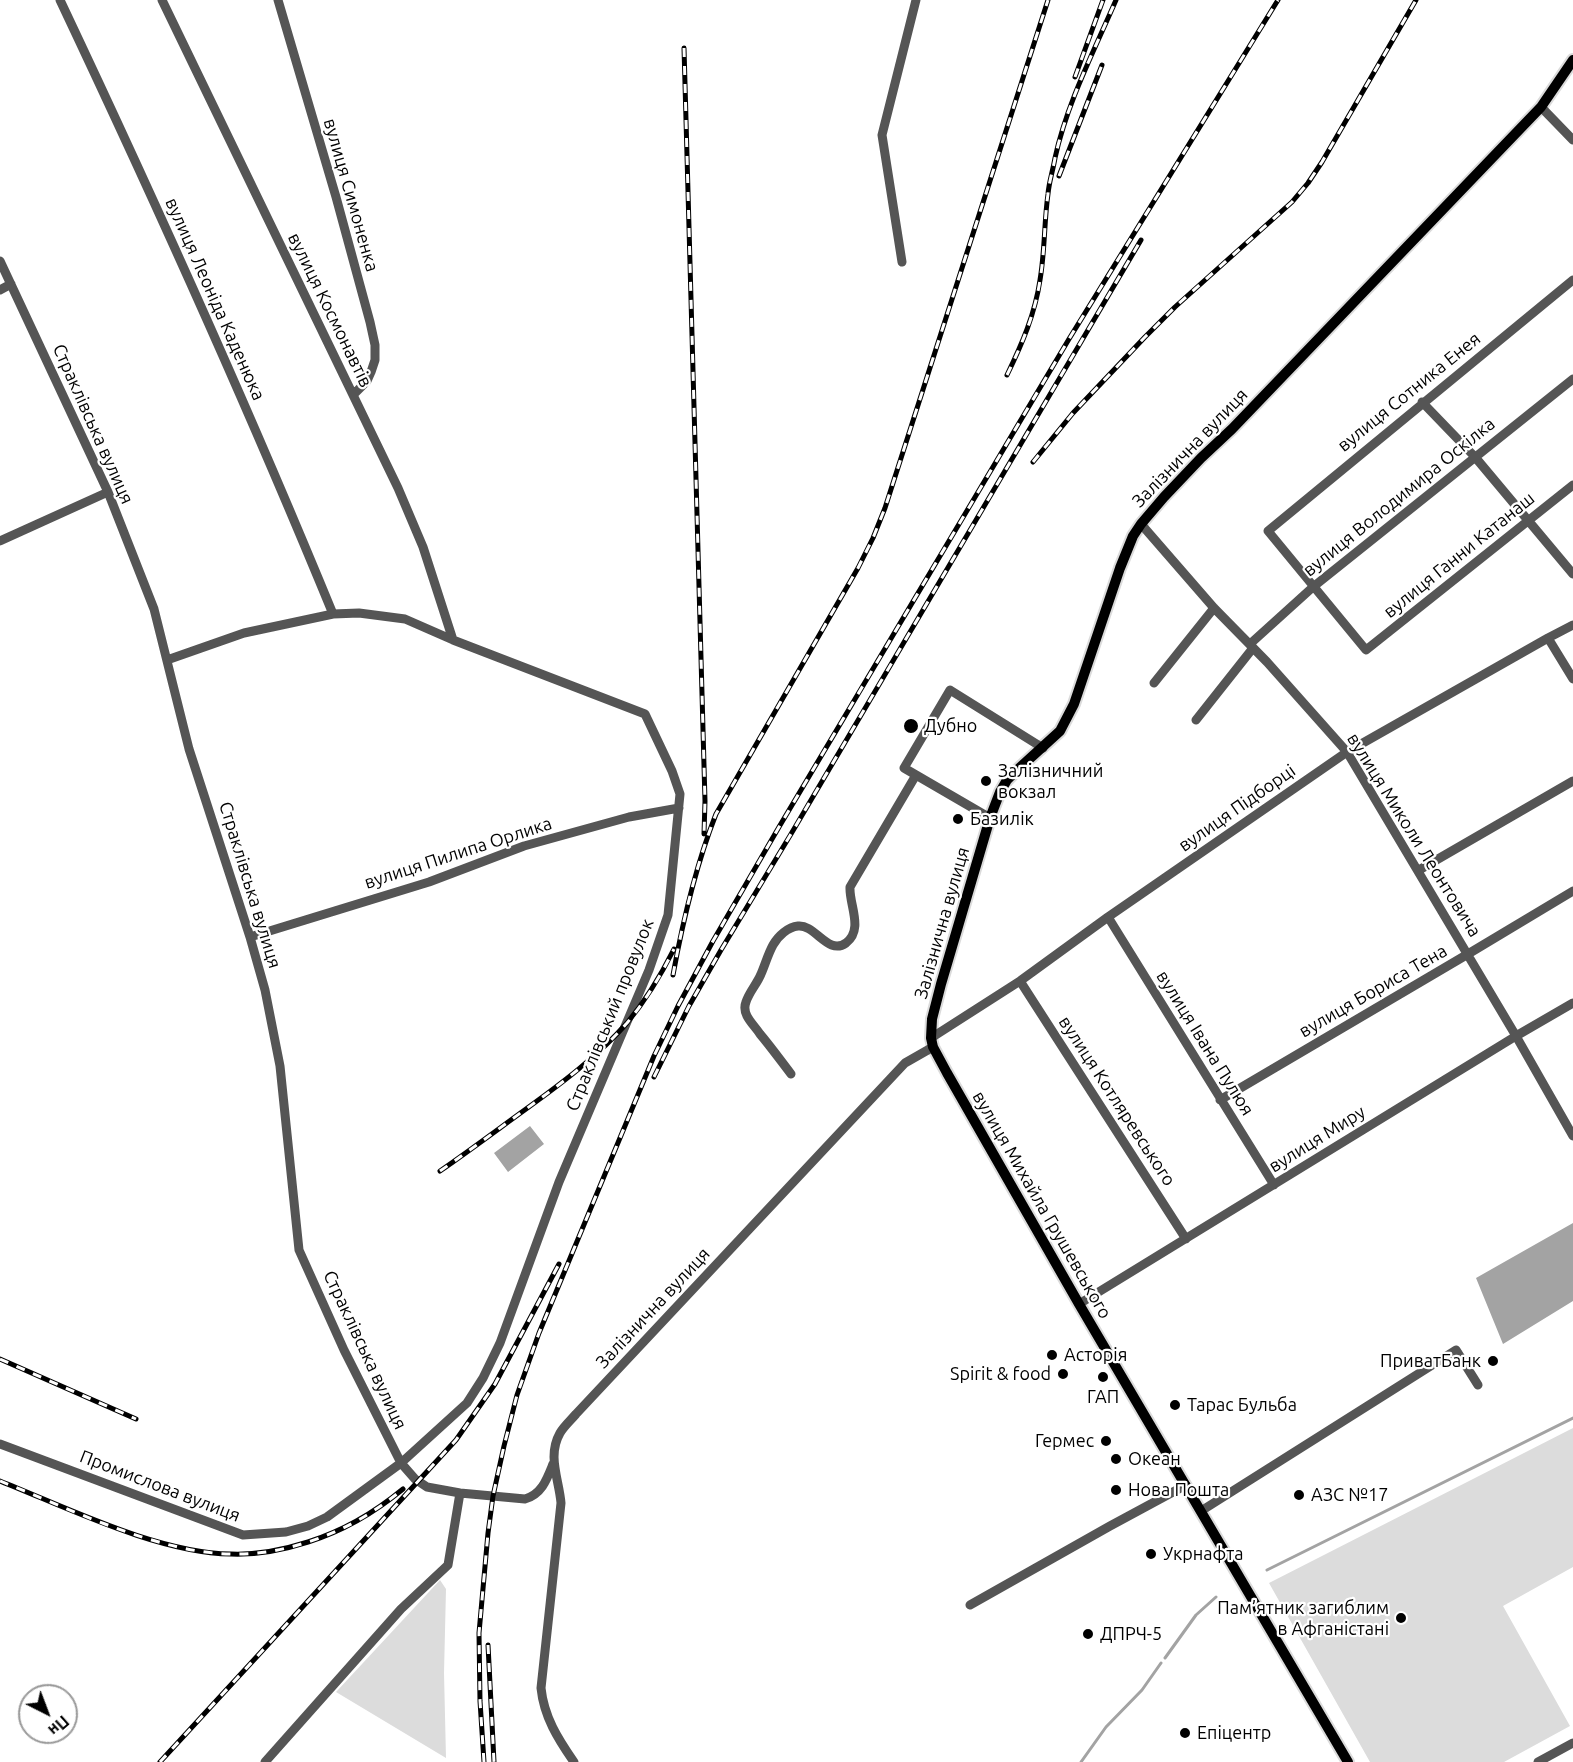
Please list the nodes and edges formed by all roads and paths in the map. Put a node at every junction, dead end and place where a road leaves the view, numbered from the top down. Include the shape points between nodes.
1 (60, 0) edge
2 (162, 0) edge
3 (278, 0) edge
4 (916, 0) edge
5 (1573, 60) edge
6 (1541, 107) junction
7 (1573, 140) edge
8 (0, 261) edge
9 (902, 262) dead end
10 (1573, 279) edge
11 (11, 284) junction
12 (0, 290) edge
13 (1573, 379) edge
14 (353, 395) junction
15 (1422, 402) junction
16 (1475, 457) junction
17 (1573, 485) edge
18 (108, 492) junction
19 (1528, 520) junction
20 (1141, 524) junction
21 (0, 541) edge
22 (1573, 574) edge
23 (1313, 587) junction
24 (1214, 608) junction
25 (333, 615) junction
26 (1573, 625) edge
27 (1548, 638) junction
28 (453, 639) junction
29 (1252, 646) junction
30 (167, 660) junction
31 (1573, 679) edge
32 (1154, 683) dead end
33 (1196, 720) dead end
34 (1043, 748) junction
35 (1347, 752) junction
36 (916, 775) junction
37 (1573, 781) edge
38 (679, 808) junction
39 (990, 818) junction
40 (1419, 870) junction
41 (1573, 891) edge
42 (1108, 917) junction
43 (250, 937) junction
44 (1468, 954) junction
45 (1020, 981) junction
46 (1573, 1003) edge
47 (1516, 1036) junction
48 (932, 1042) junction
49 (791, 1074) dead end
50 (1220, 1100) junction
51 (1573, 1137) edge
52 (1274, 1185) junction
53 (1186, 1239) junction
54 (1079, 1305) junction
55 (1478, 1385) dead end
56 (0, 1444) edge
57 (400, 1463) junction
58 (553, 1464) junction
59 (1186, 1485) junction
60 (460, 1493) junction
61 (1201, 1511) junction
62 (970, 1605) dead end
63 (1573, 1743) edge
64 (265, 1762) edge
65 (574, 1762) edge
66 (1348, 1762) edge
67 (1538, 1762) edge

1 - 25 street, вулиця Леоніда Каденюка via 221,351
2 - 14 street, вулиця Космонавтів
3 - 14 street, вулиця Симоненка via 375,345 371,372
4 - 9 street via 882,135
5 - 6 main road, Залізнична вулиця
6 - 7 street
6 - 20 main road, Залізнична вулиця
8 - 11 street, Страклівська вулиця
10 - 15 street, вулиця Сотника Енея
11 - 12 street
11 - 18 street, Страклівська вулиця
13 - 16 street, вулиця Володимира Оскілка
14 - 28 street, вулиця Космонавтів via 423,548
15 - 16 street
15 - 23 street, вулиця Сотника Енея via 1268,531
16 - 19 street
16 - 23 street, вулиця Володимира Оскілка
17 - 19 street, вулиця Ганни Катанаш
18 - 21 street
18 - 30 street, Страклівська вулиця via 154,609
19 - 22 street
19 - 23 street, вулиця Ганни Катанаш via 1366,650
20 - 24 street, вулиця Миколи Леонтовича
20 - 34 main road, Залізнична вулиця via 1123,559 1074,704 1060,731
23 - 29 street, вулиця Володимира Оскілка
24 - 29 street, вулиця Миколи Леонтовича
24 - 32 street
25 - 28 street, Страклівський провулок via 359,613 405,619
25 - 30 street, Страклівський провулок via 244,633
26 - 27 street, вулиця Підборці
27 - 31 street
27 - 35 street, вулиця Підборці
28 - 38 street, Страклівський провулок via 645,714 672,771 680,794
29 - 33 street, вулиця Володимира Оскілка
29 - 35 street, вулиця Миколи Леонтовича
30 - 43 street, Страклівська вулиця via 189,749
34 - 36 street via 950,690 904,768
34 - 39 main road, Залізнична вулиця via 1007,780
35 - 40 street, вулиця Миколи Леонтовича
35 - 42 street, вулиця Підборці
36 - 39 street
36 - 49 street via 850,887 856,921 848,941 836,946 805,926 788,929 773,945 746,1002 748,1019
37 - 40 street
38 - 43 street, вулиця Пилипа Орлика via 629,817 524,846 429,882
38 - 57 street, Страклівський провулок via 668,915 649,970 559,1182 500,1343 467,1403
39 - 48 main road, Залізнична вулиця via 937,998
40 - 44 street, вулиця Миколи Леонтовича
41 - 44 street, вулиця Бориса Тена
42 - 45 street, вулиця Підборці
42 - 50 street, вулиця Івана Пулюя
43 - 57 street, Страклівська вулиця via 280,1066 299,1250
44 - 47 street, вулиця Миколи Леонтовича
44 - 50 street, вулиця Бориса Тена
45 - 48 street, вулиця Підборці
45 - 53 street, вулиця Котляревського
46 - 47 street, вулиця Миру
47 - 51 street, вулиця Миколи Леонтовича
47 - 52 street, вулиця Миру
48 - 54 main road, вулиця Михайла Грушевського
48 - 58 street, Залізнична вулиця via 905,1063 576,1414 560,1433
50 - 52 street, вулиця Івана Пулюя
52 - 53 street, вулиця Миру
53 - 54 street, вулиця Миру
54 - 59 main road, вулиця Михайла Грушевського
55 - 61 street via 1456,1350
56 - 57 street, Промислова вулиця via 243,1535 308,1526
57 - 60 street, Страклівська вулиця via 427,1487
58 - 60 street, Страклівська вулиця via 540,1491 528,1498
58 - 65 street via 561,1503 542,1700 553,1730
59 - 61 main road, вулиця Михайла Грушевського
59 - 62 street
60 - 64 street via 448,1564 401,1609
61 - 66 main road, вулиця Михайла Грушевського
63 - 67 street

